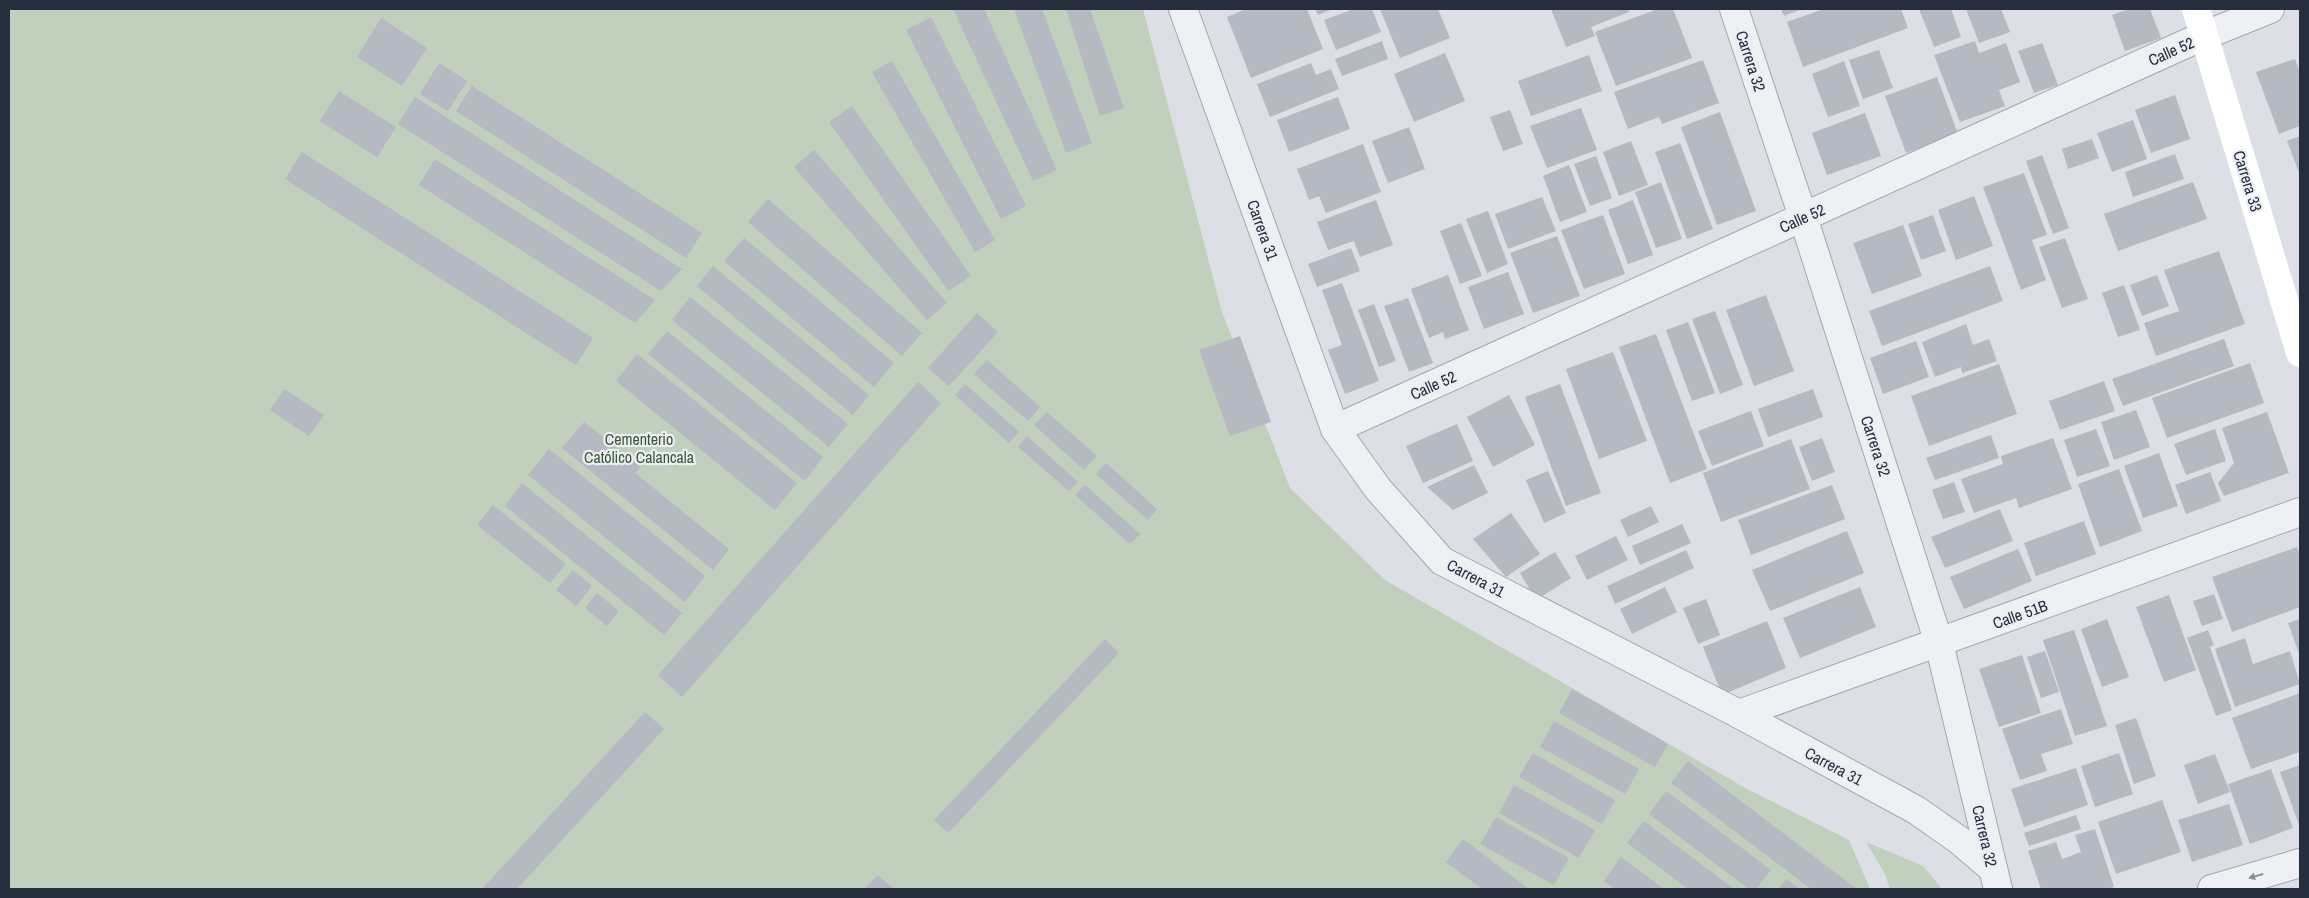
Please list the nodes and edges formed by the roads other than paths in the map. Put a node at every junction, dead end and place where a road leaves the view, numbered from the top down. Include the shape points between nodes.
1 (1183, 9) edge
2 (1734, 9) edge
3 (2196, 9) edge
4 (2270, 9) edge
5 (2203, 36) junction
6 (1803, 217) junction
7 (2300, 353) edge
8 (1335, 429) junction
9 (2300, 512) edge
10 (1939, 643) junction
11 (1739, 714) junction
12 (2300, 863) edge
13 (1996, 879) edge
14 (2212, 889) edge

1 - 8 street, Carrera 31
2 - 6 street, Carrera 32
3 - 5 street, Carrera 33
4 - 5 street, Calle 52
5 - 6 street, Calle 52
5 - 7 street, Carrera 33
6 - 8 street, Calle 52
6 - 10 street, Carrera 32
8 - 11 street, Carrera 31 via 1378,489 1442,561
9 - 10 street, Calle 51B
10 - 11 street, Calle 51B
10 - 13 street, Carrera 32
11 - 13 street, Carrera 31 via 1916,810 1959,840
12 -> 14 street

